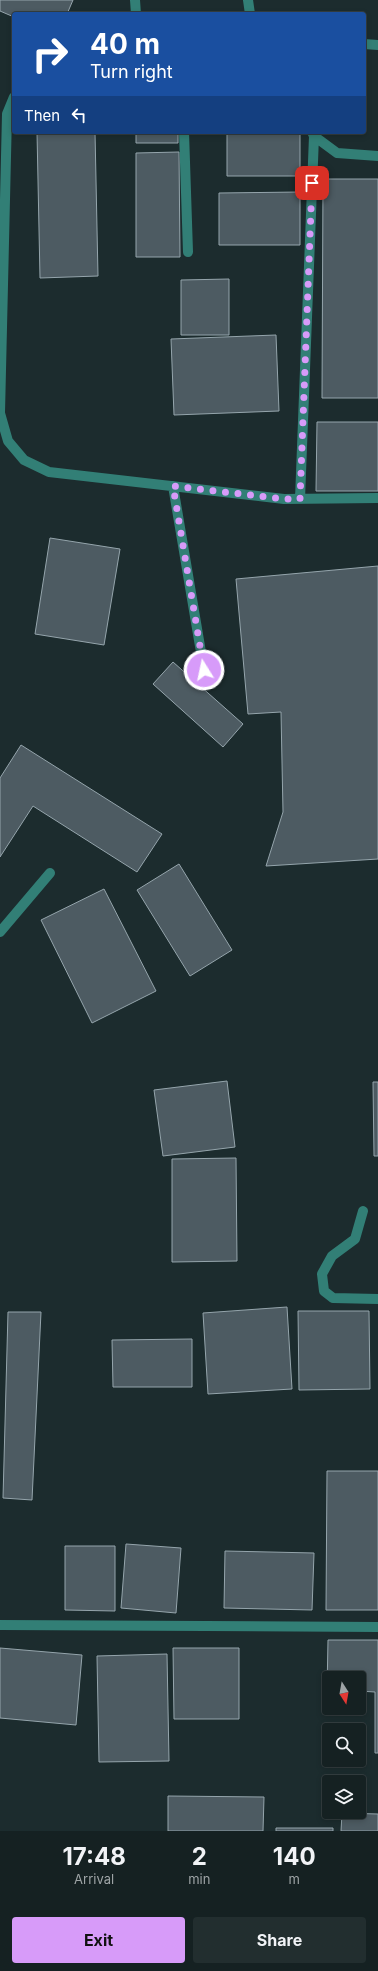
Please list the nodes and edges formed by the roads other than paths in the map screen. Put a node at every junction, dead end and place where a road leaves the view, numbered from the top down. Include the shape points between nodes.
1 (135, 0) edge
2 (248, 0) edge
3 (136, 12) edge
4 (250, 12) edge
5 (366, 44) edge
6 (378, 45) edge
7 (12, 102) edge
8 (184, 134) edge
9 (313, 134) edge
10 (378, 156) edge
11 (188, 252) dead end
12 (173, 486) junction
13 (378, 498) edge
14 (300, 499) junction
15 (204, 670) dead end
16 (50, 873) dead end
17 (0, 932) edge
18 (363, 1211) dead end
19 (378, 1299) edge
20 (0, 1625) edge
21 (378, 1627) edge

1 - 3 street
2 - 4 street
5 - 6 street
7 - 12 street via 7,114 0,405 8,440 24,460 49,472
8 - 11 street
9 - 10 street via 337,153
9 - 14 street
12 - 14 street
12 - 15 street
13 - 14 street
16 - 17 street
18 - 19 street via 356,1239 332,1256 322,1274 324,1291 333,1298
20 - 21 street

